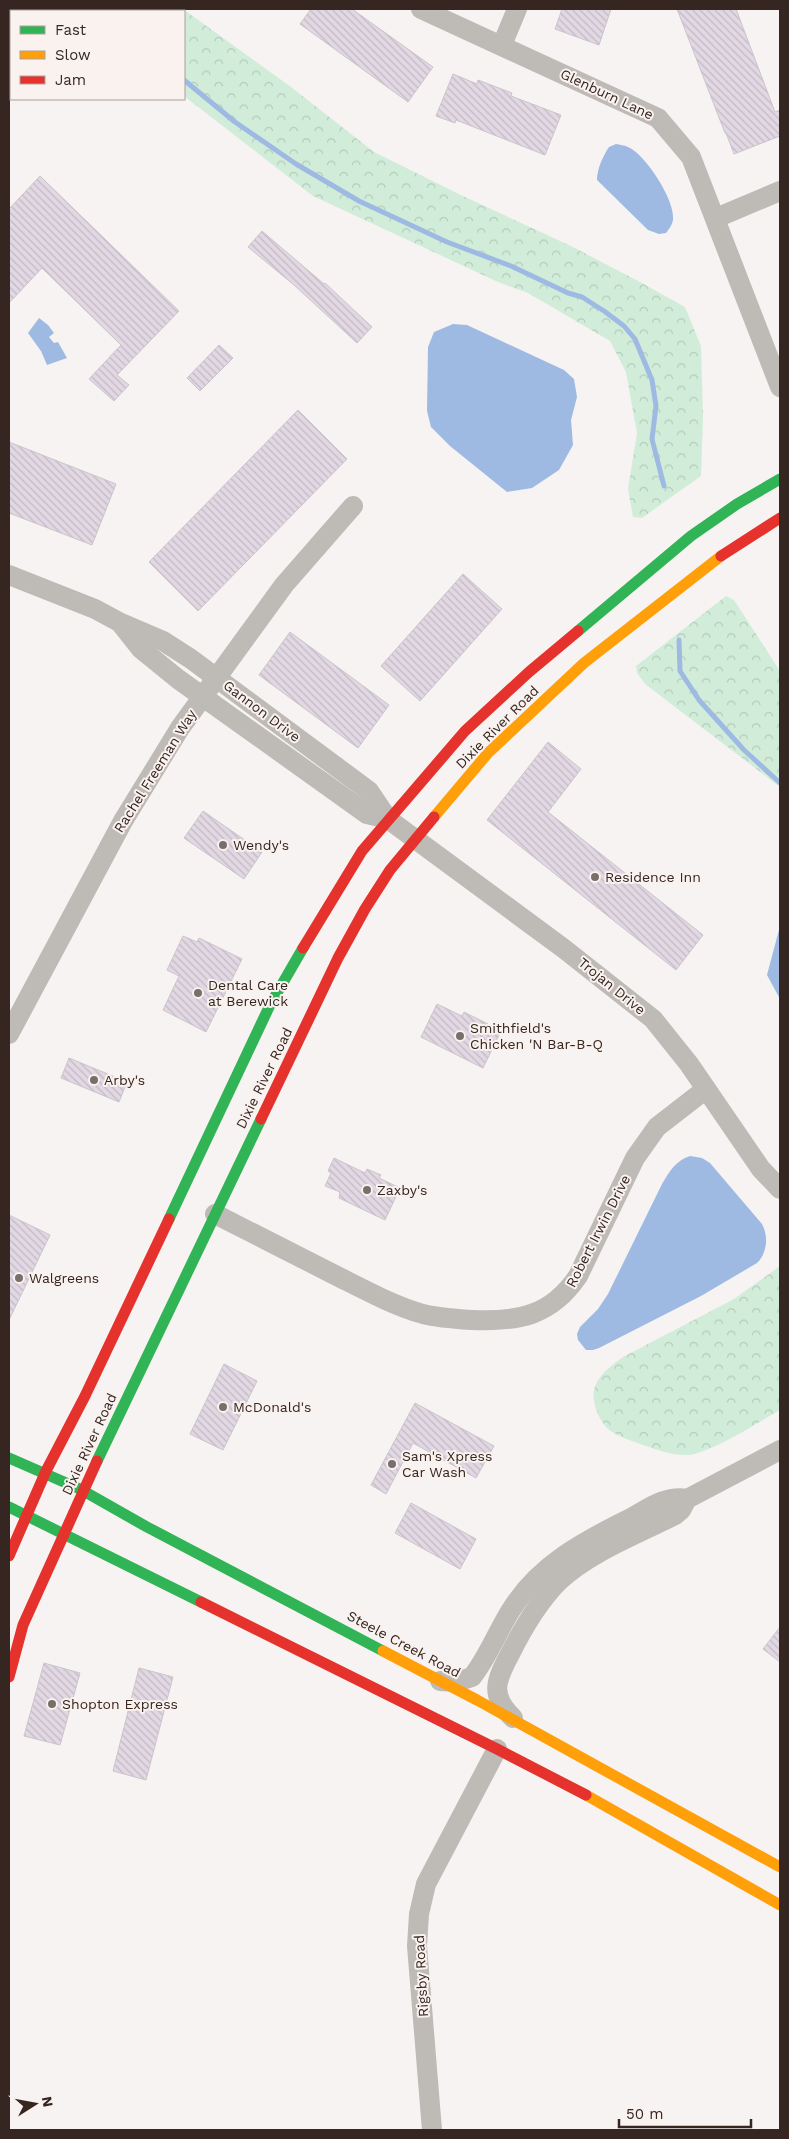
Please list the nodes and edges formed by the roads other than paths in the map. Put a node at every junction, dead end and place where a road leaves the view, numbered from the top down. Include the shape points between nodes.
1 (421, 9) edge
2 (517, 9) edge
3 (502, 46) junction
4 (780, 191) edge
5 (716, 218) junction
6 (780, 387) edge
7 (780, 479) edge
8 (353, 506) dead end
9 (780, 518) edge
10 (9, 574) edge
11 (121, 623) junction
12 (217, 678) junction
13 (203, 697) junction
14 (400, 828) junction
15 (9, 1034) edge
16 (706, 1089) junction
17 (780, 1189) edge
18 (215, 1214) junction
19 (780, 1450) edge
20 (9, 1458) edge
21 (46, 1471) junction
22 (83, 1490) junction
23 (687, 1499) junction
24 (9, 1507) edge
25 (26, 1515) junction
26 (64, 1534) junction
27 (9, 1556) edge
28 (9, 1677) edge
29 (440, 1681) junction
30 (508, 1737) junction
31 (610, 1772) junction
32 (596, 1776) dead end
33 (780, 1867) edge
34 (780, 1905) edge
35 (432, 2130) edge

1 - 3 street, Glenburn Lane
2 - 3 street
3 - 5 street, Glenburn Lane via 658,118 691,157
4 - 5 street
5 - 6 street, Glenburn Lane
7 - 14 street, Dixie River Road via 690,536 529,672 465,731
8 - 12 street, Rachel Freeman Way via 284,585
9 - 14 street, Dixie River Road via 697,573 584,663 488,753
10 - 11 street, Gannon Drive
11 - 12 street, Gannon Drive via 164,641
11 - 13 street, Gannon Drive via 141,650
12 - 13 street, Rachel Freeman Way
12 - 14 street, Gannon Drive via 369,791
13 - 14 street, Gannon Drive via 367,814
13 - 15 street, Rachel Freeman Way via 123,820
14 - 16 street, Trojan Drive via 653,1019
14 - 18 street, Dixie River Road via 390,870 338,958
14 - 21 street, Dixie River Road via 362,851 270,1005 85,1396
16 - 17 street, Trojan Drive via 761,1170
16 - 18 street, Robert Irwin Drive via 657,1127 634,1158 569,1290 532,1315 476,1320 424,1314 375,1295
18 - 22 street, Dixie River Road
19 - 23 street
20 - 21 street, Steele Creek Road
21 - 22 street, Steele Creek Road
21 - 25 street, Dixie River Road
22 - 26 street, Dixie River Road
22 - 29 street, Steele Creek Road
23 - 29 street via 671,1497 566,1553 529,1586 511,1610 472,1677 456,1682
23 - 30 street via 682,1510 675,1515 571,1571 540,1603 525,1624 497,1680 496,1689
24 - 25 street, Steele Creek Road
25 - 26 street, Steele Creek Road
25 - 27 street, Dixie River Road
26 - 28 street, Dixie River Road via 23,1625
26 - 30 street, Steele Creek Road
29 - 30 street, Steele Creek Road
30 - 31 street, Steele Creek Road
30 - 34 street, Steele Creek Road via 567,1785
30 - 35 street, Rigsby Road via 426,1884 419,1914 417,1946
31 - 32 street
31 - 33 street, Steele Creek Road

